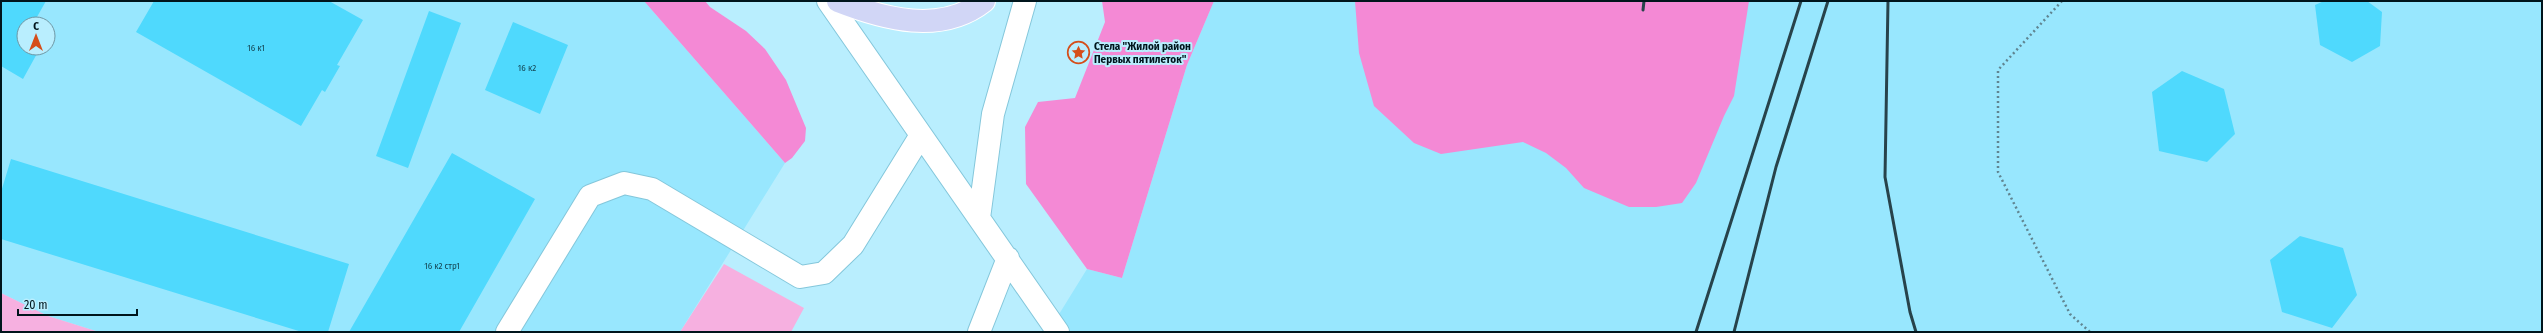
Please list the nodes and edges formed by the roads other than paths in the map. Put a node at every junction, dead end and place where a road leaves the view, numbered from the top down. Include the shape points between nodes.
1 (828, 1) edge
2 (838, 1) edge
3 (1025, 1) edge
4 (979, 5) edge
5 (921, 135) junction
6 (979, 218) junction
7 (1008, 258) junction
8 (507, 332) edge
9 (979, 332) edge
10 (1058, 332) edge

1 - 5 street
2 - 4 main road via 874,15 905,20 942,20
3 - 6 street via 993,114
5 - 6 street
5 - 8 street via 853,245 824,273 800,277 652,189 624,183 590,196
6 - 7 street
7 - 9 street
7 - 10 street

